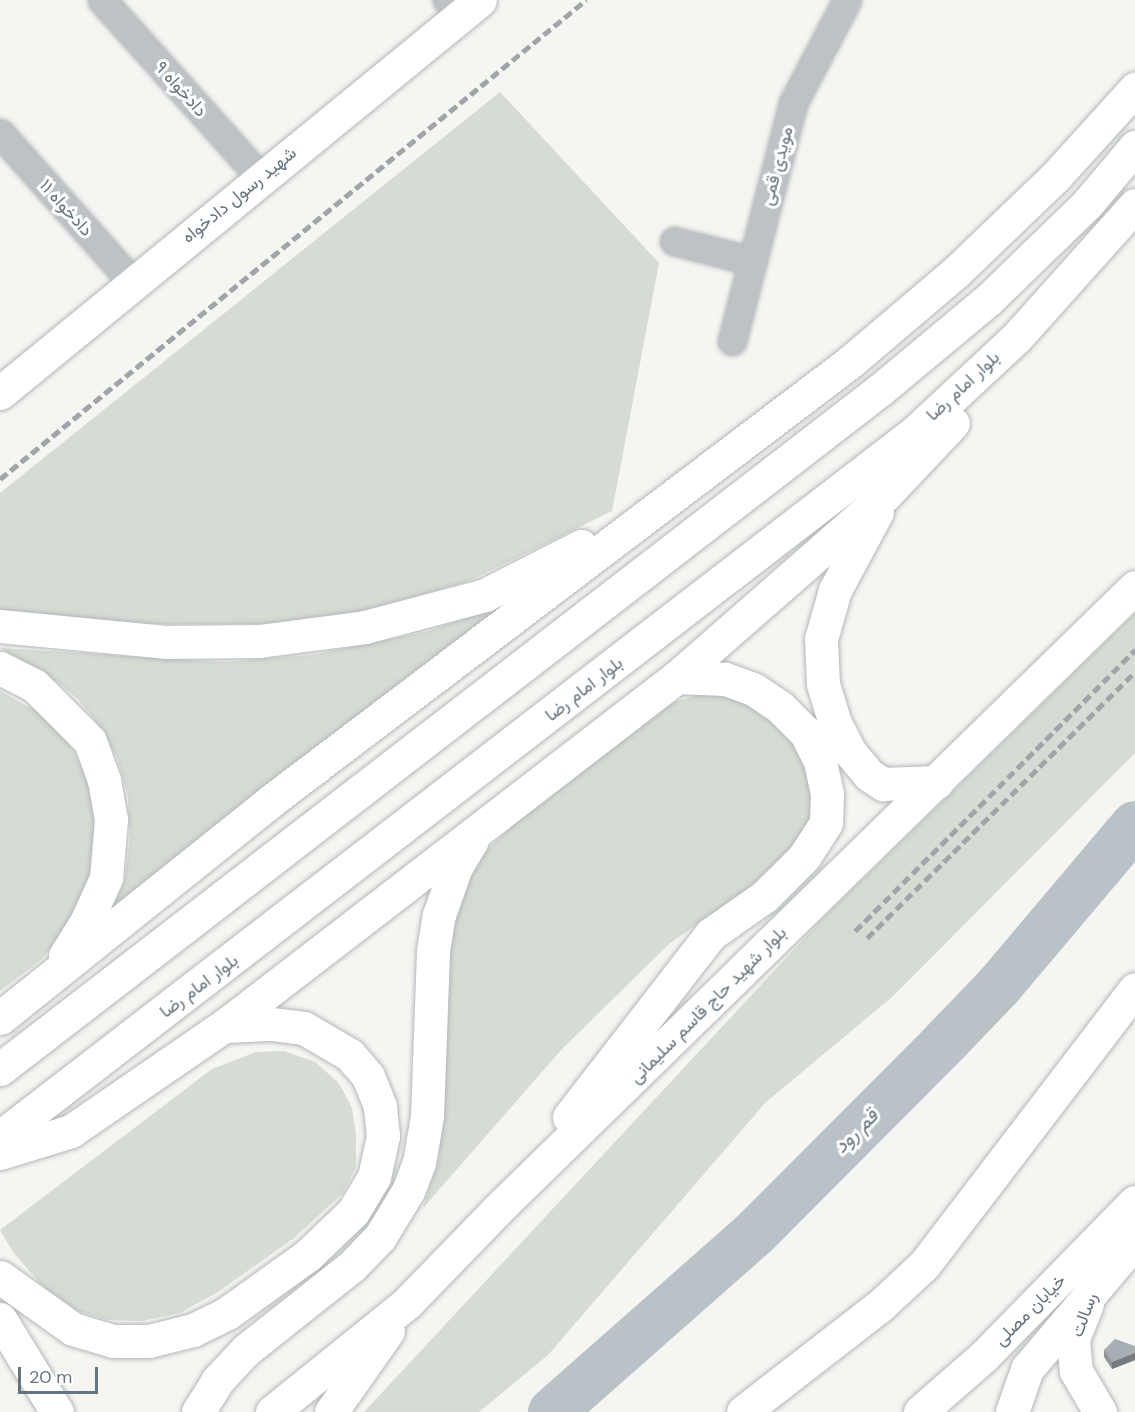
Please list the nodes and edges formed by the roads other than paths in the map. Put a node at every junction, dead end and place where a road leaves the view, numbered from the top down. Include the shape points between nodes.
1 (102, 0) edge
2 (847, 0) edge
3 (463, 5) edge
4 (1135, 89) edge
5 (0, 133) edge
6 (1135, 147) edge
7 (260, 177) junction
8 (1135, 206) edge
9 (674, 241) dead end
10 (752, 261) junction
11 (132, 283) junction
12 (1017, 337) junction
13 (732, 341) dead end
14 (5, 380) edge
15 (886, 493) junction
16 (660, 505) junction
17 (1135, 587) edge
18 (0, 627) edge
19 (0, 668) edge
20 (677, 677) junction
21 (937, 782) junction
22 (482, 824) junction
23 (50, 980) junction
24 (1135, 989) edge
25 (0, 1018) edge
26 (224, 1026) junction
27 (0, 1069) edge
28 (0, 1137) edge
29 (0, 1153) edge
30 (1135, 1202) edge
31 (498, 1209) junction
32 (1135, 1241) edge
33 (0, 1277) edge
34 (1096, 1283) junction
35 (407, 1303) junction
36 (0, 1319) edge
37 (57, 1412) edge
38 (198, 1412) edge
39 (272, 1412) edge
40 (331, 1412) edge
41 (743, 1412) edge
42 (920, 1412) edge
43 (1012, 1412) edge
44 (1100, 1412) edge

1 - 7 street, دادخواه ۹
2 - 10 street, مویدی قمی via 793,103
3 - 7 main road, شهید رسول دادخواه
4 - 16 main road via 1056,176 956,272 850,362
5 - 11 street, دادخواه ۱۱
6 - 27 main road via 1087,204 988,300 881,389
7 - 11 main road, شهید رسول دادخواه
8 - 12 main road, بلوار امام رضا
9 - 10 street
10 - 13 street, مویدی قمی
11 - 14 main road, شهید رسول دادخواه
12 - 15 main road via 950,427
12 - 28 main road, بلوار امام رضا via 906,439
15 - 20 main road
15 - 21 main road via 835,590 821,639 823,684 834,721 849,751 869,775 883,784
16 - 18 main road via 485,596 365,627 259,641 165,642
16 - 23 main road via 272,800
17 - 21 main road, بلوار شهید حاج قاسم سلیمانی
19 - 23 main road via 34,685 90,741 104,780 111,819 106,878 86,922
20 - 22 main road
20 - 31 main road via 725,679 753,689 780,707 805,732 820,761 827,794 826,823 804,857 765,896 711,934
21 - 31 main road, بلوار شهید حاج قاسم سلیمانی
22 - 26 main road
22 - 38 main road via 456,867 439,915 433,951 427,1116 419,1163 408,1191 380,1237 246,1350 217,1381
23 - 25 main road
24 - 41 main road via 924,1265 882,1304
26 - 29 main road via 71,1131
26 - 33 main road via 269,1024 304,1028 350,1055 368,1076 380,1106 384,1136 374,1177 353,1212 308,1255 226,1314 193,1330 149,1341 113,1341 73,1329
30 - 42 main road, خیابان مصلی via 985,1355
31 - 35 main road, بلوار شهید حاج قاسم سلیمانی
32 - 34 main road, خیابان مصلی
34 - 43 main road, خیابان مصلی via 1028,1369
34 - 44 main road, رسالت via 1073,1339 1076,1371
35 - 39 main road, بلوار شهید حاج قاسم سلیمانی
35 - 40 main road
36 - 37 main road

